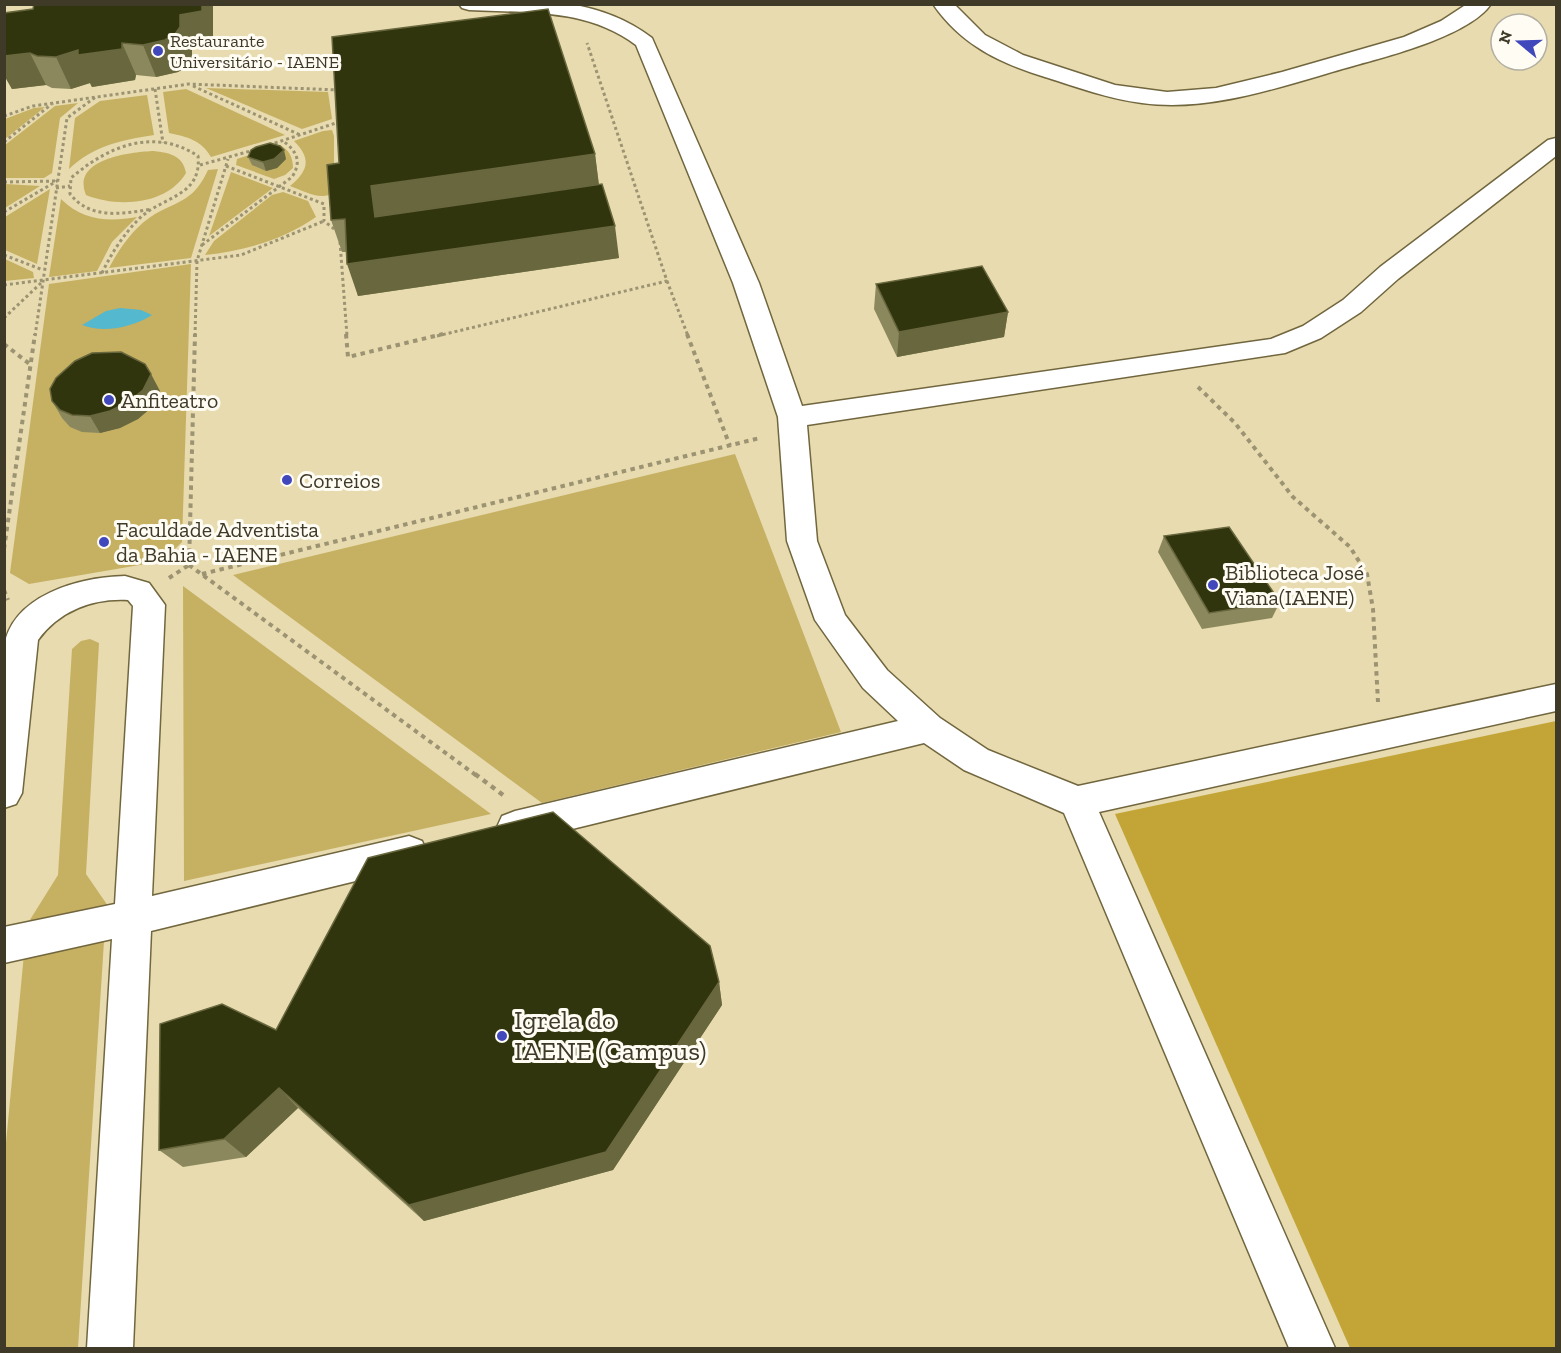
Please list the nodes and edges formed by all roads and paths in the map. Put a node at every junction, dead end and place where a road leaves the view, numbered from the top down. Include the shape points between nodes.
1 (470, 4) edge
2 (943, 4) edge
3 (1481, 4) edge
4 (577, 13) junction
5 (189, 84) junction
6 (155, 89) junction
7 (97, 96) junction
8 (339, 99) edge
9 (54, 102) junction
10 (4, 116) edge
11 (341, 122) edge
12 (300, 135) junction
13 (283, 141) junction
14 (4, 142) edge
15 (164, 143) junction
16 (1557, 145) edge
17 (228, 159) junction
18 (200, 165) junction
19 (226, 166) junction
20 (57, 181) junction
21 (4, 182) edge
22 (70, 186) junction
23 (279, 187) junction
24 (56, 188) junction
25 (152, 209) junction
26 (4, 212) edge
27 (324, 221) junction
28 (202, 246) junction
29 (4, 255) edge
30 (197, 261) junction
31 (43, 270) junction
32 (102, 273) junction
33 (667, 281) junction
34 (42, 282) junction
35 (4, 285) edge
36 (4, 318) edge
37 (4, 344) edge
38 (1174, 363) junction
39 (31, 365) junction
40 (792, 423) junction
41 (730, 446) junction
42 (4, 549) edge
43 (189, 564) junction
44 (202, 574) junction
45 (143, 595) junction
46 (1557, 698) edge
47 (928, 728) junction
48 (1380, 736) junction
49 (4, 793) edge
50 (1077, 802) junction
51 (539, 821) junction
52 (481, 835) edge
53 (446, 843) edge
54 (132, 918) junction
55 (4, 945) edge
56 (110, 1348) edge
57 (1312, 1348) edge

1 - 4 lane
2 - 3 lane via 961,28 1010,58 1110,91 1146,98 1204,95 1260,85 1376,53 1455,22
4 - 33 path
4 - 40 lane via 629,28 645,42 746,283
5 - 6 path
5 - 8 path via 338,88
5 - 12 path
6 - 7 path
6 - 15 path
7 - 9 path
7 - 20 path via 67,118
9 - 10 path
9 - 14 path
11 - 12 path
12 - 13 path
13 - 17 path
13 - 23 path via 299,161 298,170
15 - 18 path via 193,152
15 - 22 path via 108,151 79,170 71,178
16 - 38 lane via 1389,273 1352,306 1312,332 1276,347
17 - 18 path
17 - 19 path
18 - 25 path via 189,187
19 - 23 path
19 - 28 path
20 - 21 path
20 - 24 path
20 - 26 path
22 - 24 path
22 - 25 path via 69,194 74,201 92,211 117,214
23 - 27 path via 324,204
23 - 28 path
24 - 31 path
25 - 32 path via 118,244
27 - 30 path via 241,255
27 - 33 path via 339,233 348,357
28 - 30 path
29 - 31 path
30 - 32 path
30 - 43 path
31 - 34 path
32 - 34 path
33 - 41 path
34 - 35 path
34 - 36 path
34 - 39 path
37 - 39 path
38 - 40 lane
38 - 48 path via 1234,423 1293,497 1350,548 1367,574 1373,609
39 - 42 path
40 - 41 path
40 - 47 lane via 802,541 831,620 875,679
41 - 44 path
43 - 44 path
43 - 45 path
44 - 51 path
45 - 49 lane via 121,588 65,599 26,630 22,637
45 - 54 lane via 149,605
46 - 48 lane
47 - 50 lane via 976,760
47 - 51 lane
48 - 50 lane
50 - 57 lane
51 - 52 lane
53 - 54 lane
54 - 55 lane
54 - 56 lane

